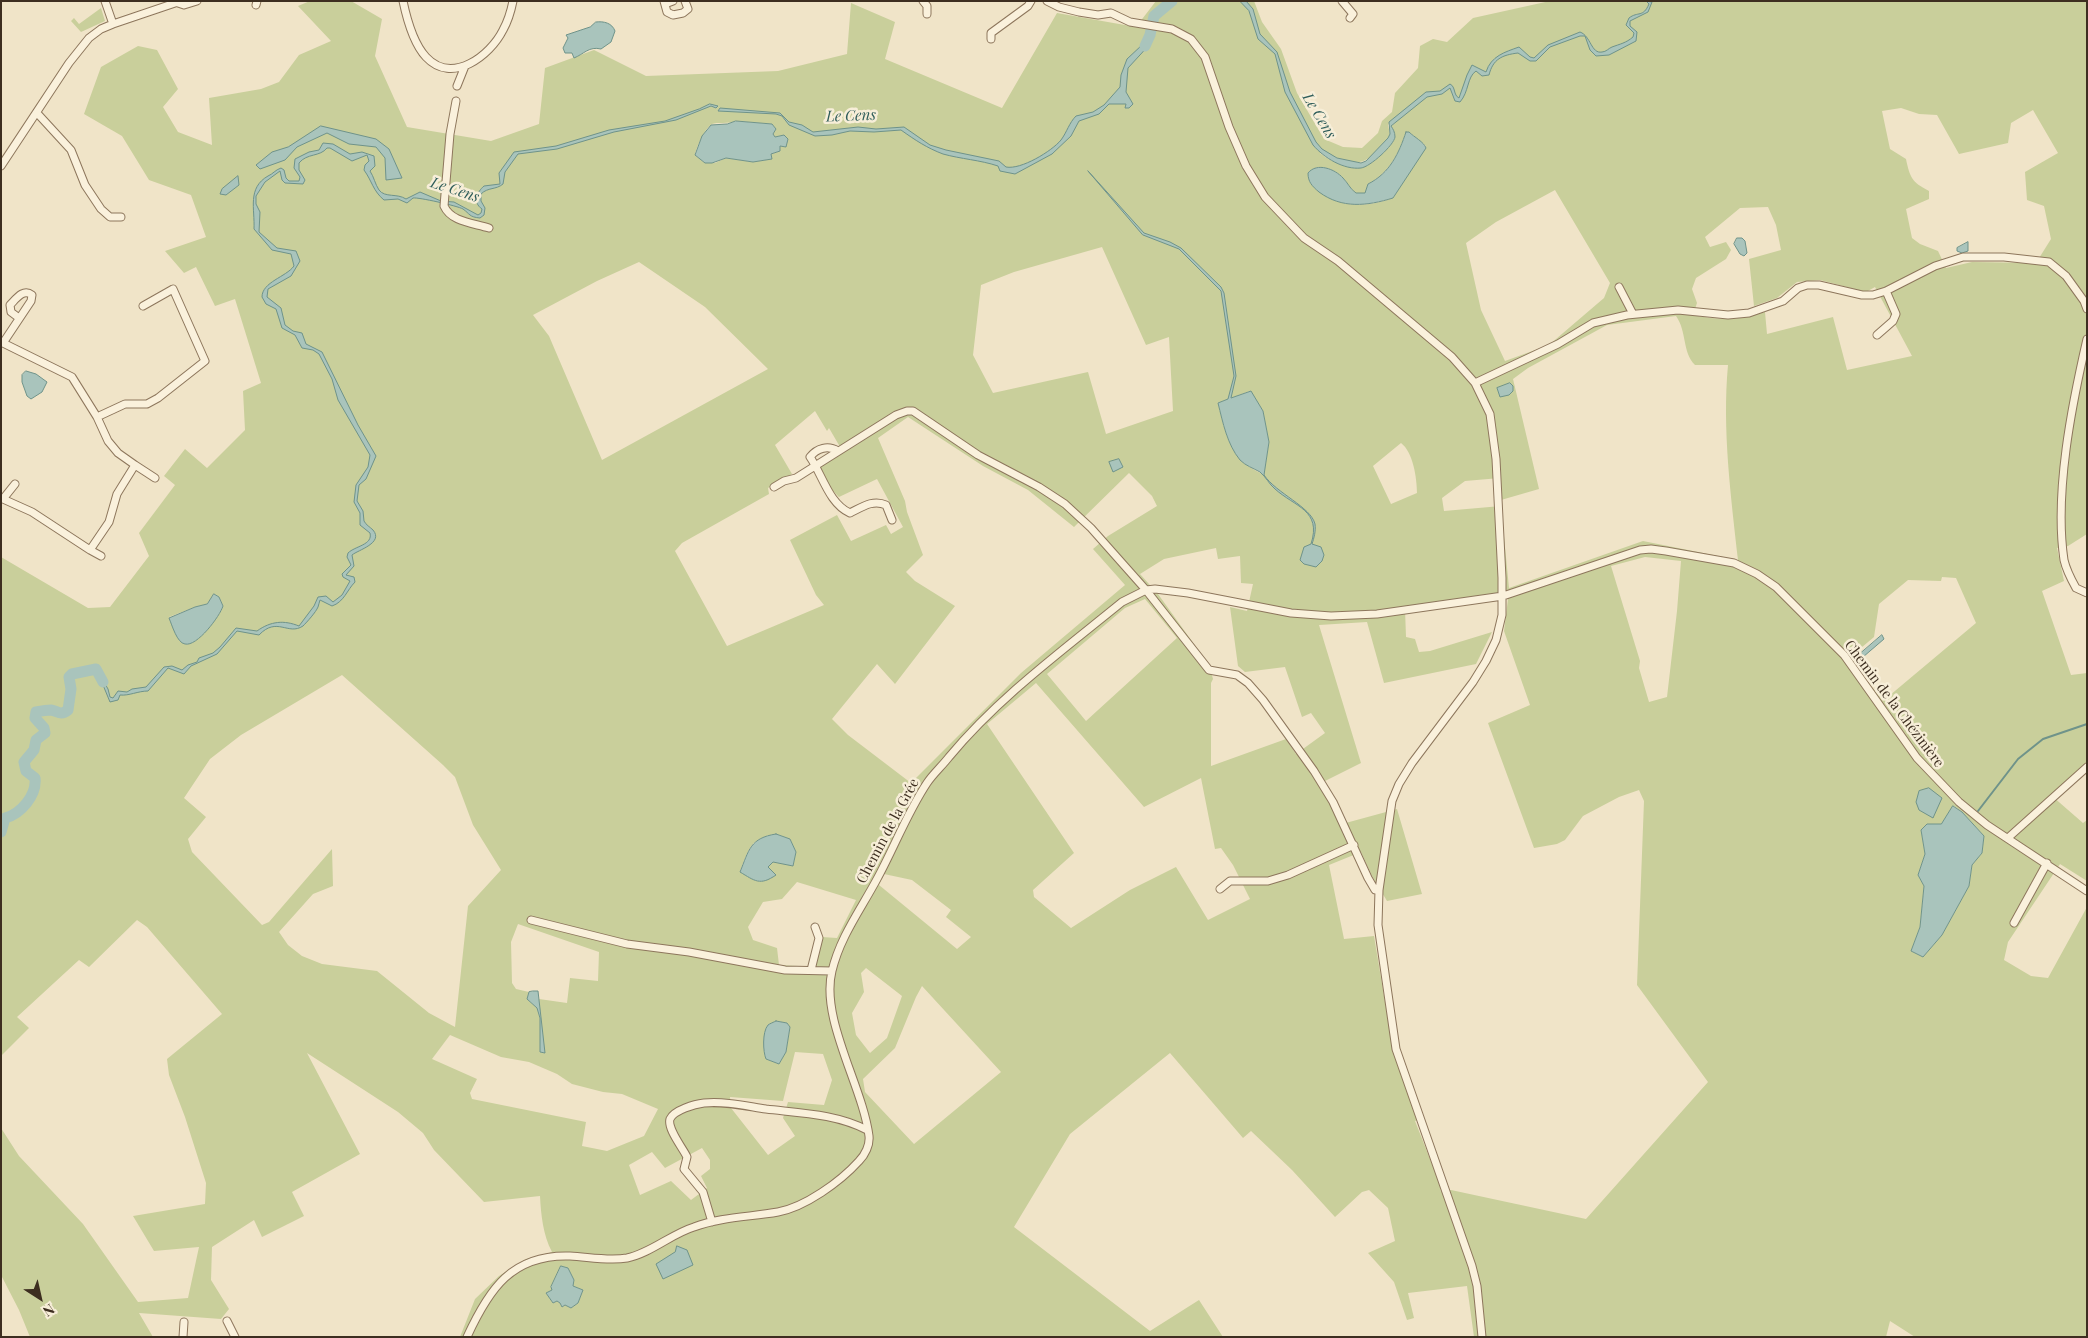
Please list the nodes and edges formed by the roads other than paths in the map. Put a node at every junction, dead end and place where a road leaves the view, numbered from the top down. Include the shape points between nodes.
1 (105, 1) edge
2 (197, 1) edge
3 (402, 1) edge
4 (513, 1) edge
5 (674, 1) edge
6 (685, 1) edge
7 (923, 1) edge
8 (1031, 1) edge
9 (1047, 1) edge
10 (1342, 1) edge
11 (180, 2) edge
12 (665, 2) edge
13 (927, 14) dead end
14 (1350, 18) dead end
15 (114, 24) junction
16 (991, 39) dead end
17 (465, 66) junction
18 (457, 86) dead end
19 (456, 101) dead end
20 (37, 113) junction
21 (1, 166) edge
22 (121, 217) dead end
23 (489, 228) dead end
24 (1619, 287) dead end
25 (1886, 291) junction
26 (143, 306) dead end
27 (2087, 309) edge
28 (1634, 314) junction
29 (19, 318) dead end
30 (1877, 335) dead end
31 (2087, 339) edge
32 (2, 342) edge
33 (1476, 383) junction
34 (97, 417) junction
35 (838, 451) junction
36 (816, 464) junction
37 (135, 465) junction
38 (155, 478) dead end
39 (15, 484) dead end
40 (774, 487) dead end
41 (892, 520) dead end
42 (90, 550) junction
43 (101, 556) dead end
44 (1146, 590) junction
45 (2087, 593) edge
46 (1502, 596) junction
47 (2087, 767) edge
48 (2009, 838) junction
49 (1354, 845) junction
50 (2047, 863) junction
51 (1220, 889) dead end
52 (1379, 890) junction
53 (2087, 891) edge
54 (531, 920) dead end
55 (2014, 923) dead end
56 (815, 928) dead end
57 (811, 970) junction
58 (832, 971) junction
59 (868, 1130) junction
60 (712, 1222) junction
61 (227, 1321) dead end
62 (184, 1322) dead end
63 (183, 1337) edge
64 (235, 1337) edge
65 (467, 1337) edge
66 (1482, 1337) edge

1 - 15 street
2 - 11 street
3 - 17 street via 420,50 430,62 448,69
4 - 17 street via 504,30 494,45 482,57
5 - 12 street
6 - 12 street via 688,9 673,15 667,12
7 - 13 street
8 - 16 street via 991,33
9 - 33 street via 1079,12 1111,14 1130,22 1172,29 1200,48 1246,166 1265,197 1304,238 1338,261 1452,357
10 - 14 street via 1353,14
11 - 15 street
15 - 20 street via 101,29 78,50
17 - 18 street
19 - 23 street via 444,206 454,218
20 - 21 street
20 - 22 street via 71,150 85,185 100,209 110,217
24 - 28 street
25 - 27 street via 1935,266 1963,257 2042,260 2066,276
25 - 28 street via 1862,295 1807,285 1783,301 1749,313 1728,316 1678,310
25 - 30 street via 1896,314 1894,321
26 - 34 street via 173,288 205,361 147,404 125,404
28 - 33 street via 1593,323 1558,344
29 - 32 street
31 - 45 street via 2064,467 2062,528 2064,561 2076,588
32 - 34 street via 72,377
33 - 46 street via 1490,414 1494,434
34 - 37 street via 108,441
35 - 36 street
35 - 36 street via 828,447 812,453 810,456
35 - 44 street via 896,415 913,411 978,455 1065,504
36 - 40 street via 796,478
36 - 41 street via 843,510 850,513 880,502 886,505
37 - 38 street
37 - 42 street via 117,494 108,522
39 - 42 street via 3,499 32,512
42 - 43 street
44 - 46 street, Chemin de la Chézinière via 1171,590 1252,606 1331,616 1377,614
44 - 49 street via 1209,670 1237,675 1263,700 1319,779
44 - 58 street, Chemin de la Grée via 1122,602 996,706 927,783 849,927
46 - 48 street, Chemin de la Chézinière via 1640,550 1675,552 1744,567 1776,587 1844,655 1929,773 1958,802
46 - 52 street via 1502,615 1496,640 1486,661 1399,784 1392,801
47 - 48 street
48 - 50 street, Chemin de la Chézinière
49 - 51 street via 1288,875 1268,881 1230,881
49 - 52 street via 1368,878 1375,890
50 - 53 street, Chemin de la Chézinière
50 - 55 street
52 - 66 street via 1381,955 1396,1049 1472,1266
54 - 57 street via 627,944 784,970
56 - 57 street via 819,938
57 - 58 street
58 - 59 street, Chemin de la Grée via 829,986 832,1006
59 - 60 street, Chemin de la Grée via 870,1138 866,1151 850,1170 796,1207
59 - 60 street via 844,1120 725,1103 698,1104 677,1113 670,1123 688,1159 684,1169 703,1192
60 - 65 street via 678,1233 631,1257 545,1257 519,1267 486,1297
61 - 64 street
62 - 63 street

